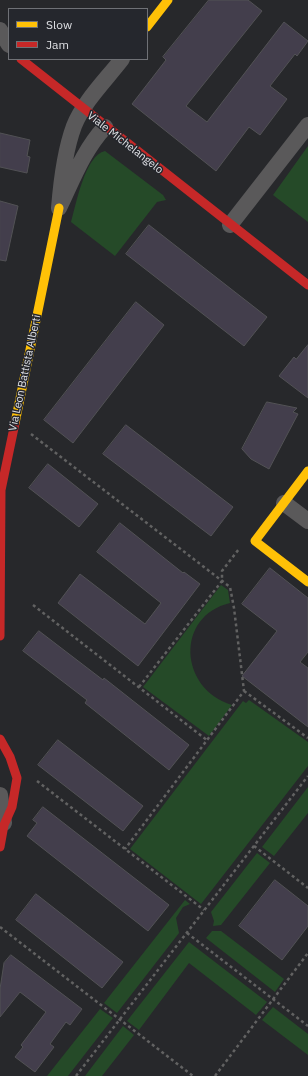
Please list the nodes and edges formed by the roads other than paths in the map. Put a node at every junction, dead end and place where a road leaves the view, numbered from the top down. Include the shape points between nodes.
1 (168, 0) edge
2 (148, 26) edge
3 (0, 30) edge
4 (8, 43) edge
5 (22, 60) edge
6 (121, 60) edge
7 (83, 110) junction
8 (308, 125) edge
9 (105, 127) junction
10 (59, 208) junction
11 (230, 225) junction
12 (308, 285) edge
13 (308, 472) edge
14 (284, 503) junction
15 (308, 522) edge
16 (308, 582) edge
17 (0, 636) edge
18 (0, 739) edge
19 (0, 795) edge
20 (4, 825) junction
21 (0, 847) edge

1 - 2 street
3 - 4 street
5 - 7 street, Viale Michelangelo
6 - 7 street, Via Leon Battista Alberti
7 - 9 street, Viale Michelangelo
7 - 10 street, Via Leon Battista Alberti via 70,140 60,186
8 - 11 street
9 - 10 street, Via Leon Battista Alberti via 84,154
9 - 11 street, Viale Michelangelo
10 - 17 street, Via Leon Battista Alberti via 1,490
11 - 12 street, Viale Michelangelo
13 - 14 street
14 - 15 street
14 - 16 street via 255,540
18 - 20 street via 10,757 16,778 12,807
19 - 20 street
20 - 21 street

